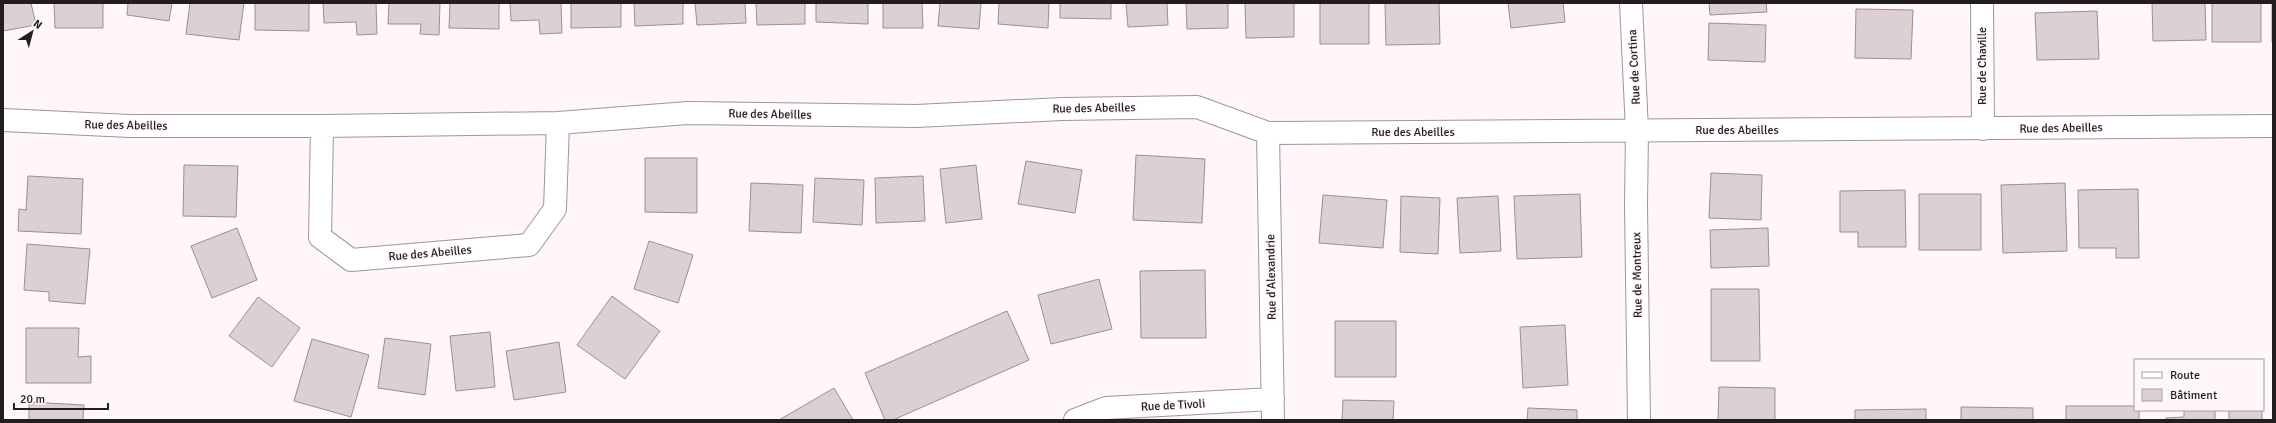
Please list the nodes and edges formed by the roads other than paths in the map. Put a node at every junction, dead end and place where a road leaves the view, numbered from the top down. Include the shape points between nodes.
1 (1631, 3) edge
2 (1982, 3) edge
3 (3, 120) edge
4 (558, 123) junction
5 (322, 126) junction
6 (2273, 126) edge
7 (1983, 129) junction
8 (1637, 131) junction
9 (1268, 133) junction
10 (1273, 410) edge
11 (1075, 420) edge
12 (1639, 420) edge

1 - 8 street, Rue de Cortina
2 - 7 street, Rue de Chaville
3 - 5 street, Rue des Abeilles via 130,126
4 - 5 street, Rue des Abeilles
4 - 5 street, Rue des Abeilles via 555,209 529,245 352,260 320,237
4 - 9 street, Rue des Abeilles via 688,113 916,116 1062,108 1197,107
6 - 7 street, Rue des Abeilles
7 - 8 street, Rue des Abeilles
8 - 9 street, Rue des Abeilles
8 - 12 street, Rue de Montreux
9 - 10 street, Rue d'Alexandrie
10 - 11 street, Rue de Tivoli via 1106,408

